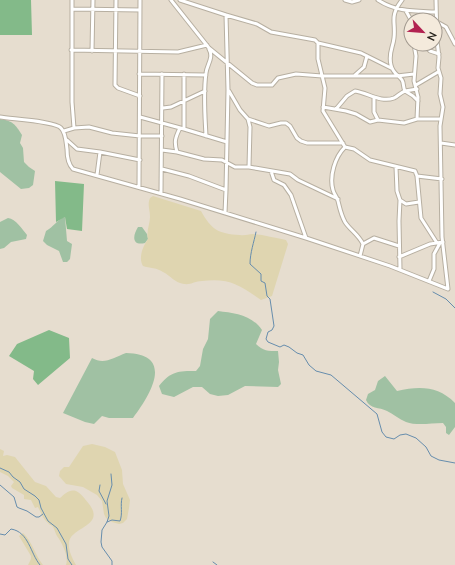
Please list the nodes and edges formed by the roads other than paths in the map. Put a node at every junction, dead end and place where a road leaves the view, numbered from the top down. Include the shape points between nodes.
1 (72, 0) edge
2 (93, 0) edge
3 (116, 0) edge
4 (140, 0) edge
5 (171, 0) edge
6 (180, 0) edge
7 (345, 0) edge
8 (359, 0) edge
9 (378, 0) edge
10 (402, 0) edge
11 (436, 0) edge
12 (72, 9) junction
13 (396, 9) junction
14 (93, 10) junction
15 (116, 10) junction
16 (140, 10) junction
17 (406, 11) joint
18 (435, 12) joint
19 (226, 14) junction
20 (443, 25) edge
21 (453, 36) edge
22 (318, 44) junction
23 (455, 44) edge
24 (208, 46) junction
25 (72, 50) junction
26 (92, 51) junction
27 (115, 51) junction
28 (140, 51) junction
29 (415, 52) edge
30 (433, 52) edge
31 (439, 54) joint
32 (367, 56) junction
33 (227, 62) junction
34 (392, 69) junction
35 (438, 72) junction
36 (139, 74) junction
37 (162, 74) junction
38 (184, 74) junction
39 (414, 74) junction
40 (206, 75) junction
41 (322, 76) junction
42 (354, 76) junction
43 (397, 76) junction
44 (416, 87) junction
45 (228, 90) junction
46 (405, 91) junction
47 (205, 92) junction
48 (140, 96) junction
49 (374, 98) junction
50 (184, 101) junction
51 (418, 101) junction
52 (323, 107) junction
53 (162, 108) junction
54 (336, 109) junction
55 (0, 117) edge
56 (140, 117) junction
57 (248, 119) junction
58 (417, 119) junction
59 (440, 119) junction
60 (378, 120) junction
61 (163, 123) junction
62 (74, 128) junction
63 (182, 129) junction
64 (64, 131) junction
65 (140, 136) junction
66 (162, 136) junction
67 (206, 136) junction
68 (66, 138) junction
69 (227, 142) junction
70 (441, 143) junction
71 (455, 144) edge
72 (344, 145) junction
73 (162, 150) junction
74 (100, 152) junction
75 (177, 152) junction
76 (140, 160) junction
77 (226, 162) junction
78 (249, 167) junction
79 (396, 167) junction
80 (162, 169) junction
81 (271, 171) junction
82 (97, 175) junction
83 (417, 176) junction
84 (442, 179) junction
85 (139, 187) junction
86 (226, 190) junction
87 (161, 193) junction
88 (338, 199) junction
89 (400, 200) junction
90 (419, 202) junction
91 (225, 212) junction
92 (306, 238) junction
93 (440, 242) junction
94 (363, 244) junction
95 (399, 246) junction
96 (360, 256) junction
97 (399, 257) junction
98 (400, 269) junction
99 (429, 281) junction

1 - 12 street
2 - 14 street
3 - 15 street
4 - 16 street
5 - 24 street
6 - 19 street
7 - 8 street
9 - 13 street
10 - 13 street
11 - 18 street
12 - 14 street
12 - 25 street
13 - 17 street
13 - 34 street via 394,39 390,53
14 - 15 street
14 - 26 street
15 - 16 street
15 - 27 street
16 - 28 street
17 - 18 street
19 - 22 street via 257,24 271,32 315,40
19 - 33 street
20 - 21 street
21 - 23 street
22 - 32 street
22 - 41 street
24 - 28 street via 178,52
24 - 33 street
24 - 40 street via 212,57
25 - 26 street
25 - 62 street
26 - 27 street
27 - 28 street
27 - 48 street via 115,85
28 - 36 street
29 - 39 street
30 - 31 street
31 - 35 street
32 - 34 street
32 - 42 street via 364,66
33 - 41 street via 257,85 272,85 278,78 296,74
33 - 45 street
34 - 43 street
35 - 44 street
35 - 59 street via 441,78 440,94 443,107
36 - 37 street
36 - 48 street
37 - 38 street
37 - 53 street
38 - 40 street
38 - 50 street
39 - 43 street
39 - 44 street
40 - 47 street
41 - 42 street
41 - 52 street via 325,88
42 - 43 street
43 - 46 street via 402,80
44 - 46 street
44 - 51 street
45 - 57 street
45 - 69 street
46 - 49 street via 394,98
46 - 51 street
47 - 50 street
47 - 67 street
48 - 56 street
49 - 54 street via 355,91
49 - 60 street via 374,112
50 - 53 street
50 - 63 street
51 - 58 street
52 - 54 street
52 - 72 street via 325,115
53 - 61 street
54 - 60 street via 356,114 367,121
55 - 64 street via 48,123 59,126
56 - 61 street
56 - 65 street
57 - 72 street via 269,126 286,123 301,141
57 - 78 street
58 - 59 street
58 - 60 street via 402,123
59 - 70 street
61 - 63 street
61 - 66 street
62 - 64 street
62 - 65 street via 89,127
63 - 67 street
63 - 75 street via 175,137
64 - 68 street
65 - 66 street
65 - 76 street
66 - 73 street
67 - 69 street
68 - 74 street via 77,149
68 - 82 street via 70,166 78,171
69 - 77 street
70 - 71 street
70 - 84 street
72 - 79 street via 370,160
72 - 88 street via 331,174 333,189
73 - 75 street
73 - 80 street
74 - 76 street
74 - 82 street
75 - 77 street
76 - 85 street
77 - 78 street via 235,167
77 - 86 street
78 - 81 street
79 - 83 street via 415,171
79 - 89 street
80 - 86 street
80 - 87 street
81 - 88 street via 292,175
81 - 92 street via 274,180 284,186 291,195
82 - 85 street
83 - 84 street
83 - 90 street
84 - 93 street
85 - 87 street
86 - 91 street
87 - 91 street
88 - 94 street via 346,224 360,237
89 - 90 street via 406,204
89 - 95 street
90 - 93 street via 421,220
91 - 92 street
92 - 96 street
93 - 97 street
93 - 99 street via 434,254 434,269
93 - 99 street via 448,289
94 - 95 street via 374,238
94 - 96 street
95 - 97 street
96 - 98 street
97 - 98 street
98 - 99 street

